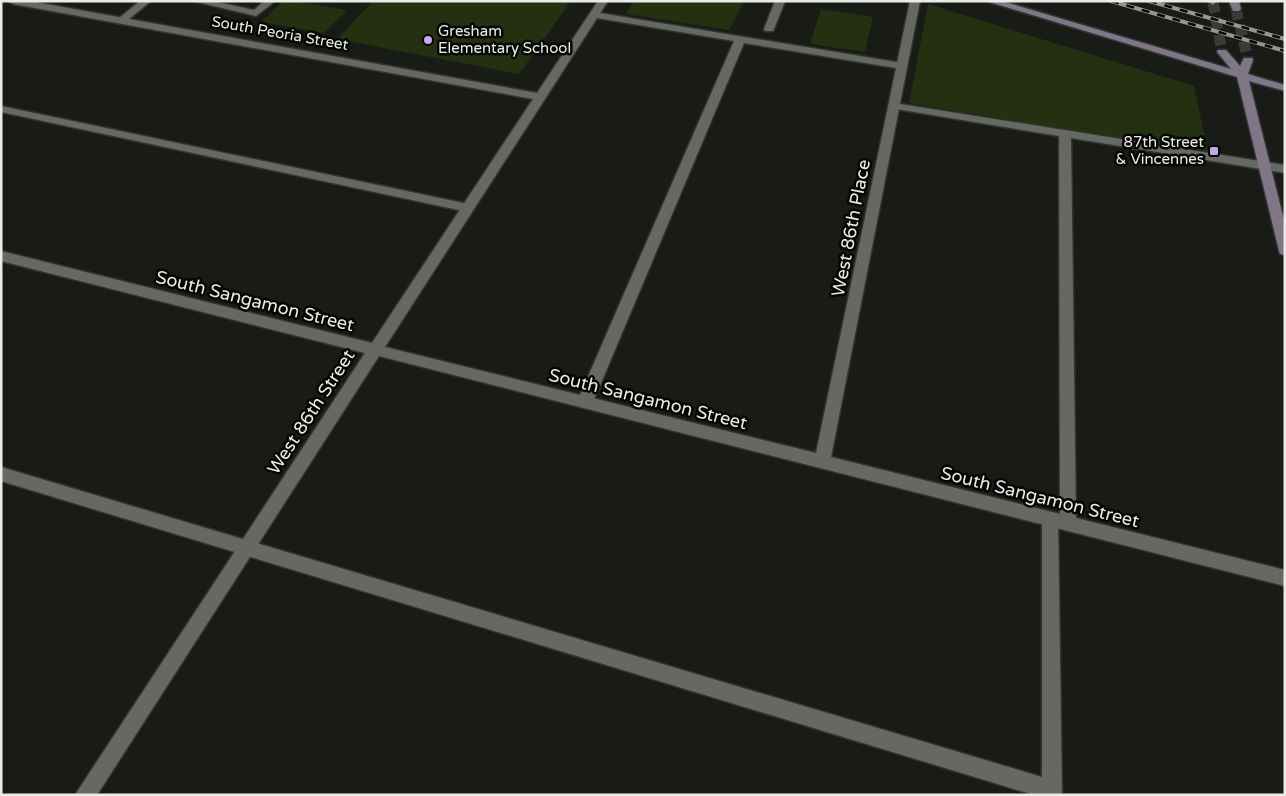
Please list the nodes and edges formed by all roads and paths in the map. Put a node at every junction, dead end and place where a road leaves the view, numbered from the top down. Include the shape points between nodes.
1 (13, 1) edge
2 (146, 1) edge
3 (198, 1) edge
4 (270, 1) edge
5 (603, 1) edge
6 (780, 1) edge
7 (915, 1) edge
8 (991, 1) edge
9 (1013, 1) edge
10 (1027, 1) edge
11 (1030, 13) junction
12 (594, 15) junction
13 (121, 21) junction
14 (769, 29) dead end
15 (740, 40) junction
16 (1222, 52) tunnel mouth
17 (1248, 60) tunnel mouth
18 (902, 66) junction
19 (1242, 75) junction
20 (1285, 88) edge
21 (540, 97) junction
22 (894, 106) junction
23 (1, 109) edge
24 (1065, 134) junction
25 (1264, 166) junction
26 (1285, 169) edge
27 (468, 208) junction
28 (1284, 243) edge
29 (1, 256) edge
30 (375, 350) junction
31 (585, 402) junction
32 (822, 462) junction
33 (1, 474) edge
34 (1059, 521) junction
35 (246, 549) junction
36 (1285, 578) edge
37 (1052, 792) edge
38 (85, 795) edge

1 - 13 street, South Peoria Street
2 - 13 street
3 - 4 street via 256,13
5 - 12 street, West 86th Street
6 - 14 street
7 - 18 street, West 86th Place
8 - 11 main road
9 - 11 main road
10 - 11 main road
11 - 19 main road
12 - 15 street
12 - 21 street, West 86th Street
13 - 21 street, South Peoria Street
15 - 18 street
15 - 31 street
16 - 19 main road
17 - 19 main road
18 - 22 street, West 86th Place
19 - 20 main road
19 - 25 main road
21 - 27 street, West 86th Street
22 - 24 street
22 - 32 street, West 86th Place
23 - 27 street
24 - 25 street
24 - 34 street
25 - 26 street
25 - 28 main road
27 - 30 street, West 86th Street
29 - 30 street, South Sangamon Street
30 - 31 street, South Sangamon Street
30 - 35 street, West 86th Street
31 - 32 street, South Sangamon Street
32 - 34 street, South Sangamon Street
33 - 35 street
34 - 36 street, South Sangamon Street
34 - 37 street
35 - 37 street
35 - 38 street, West 86th Street

